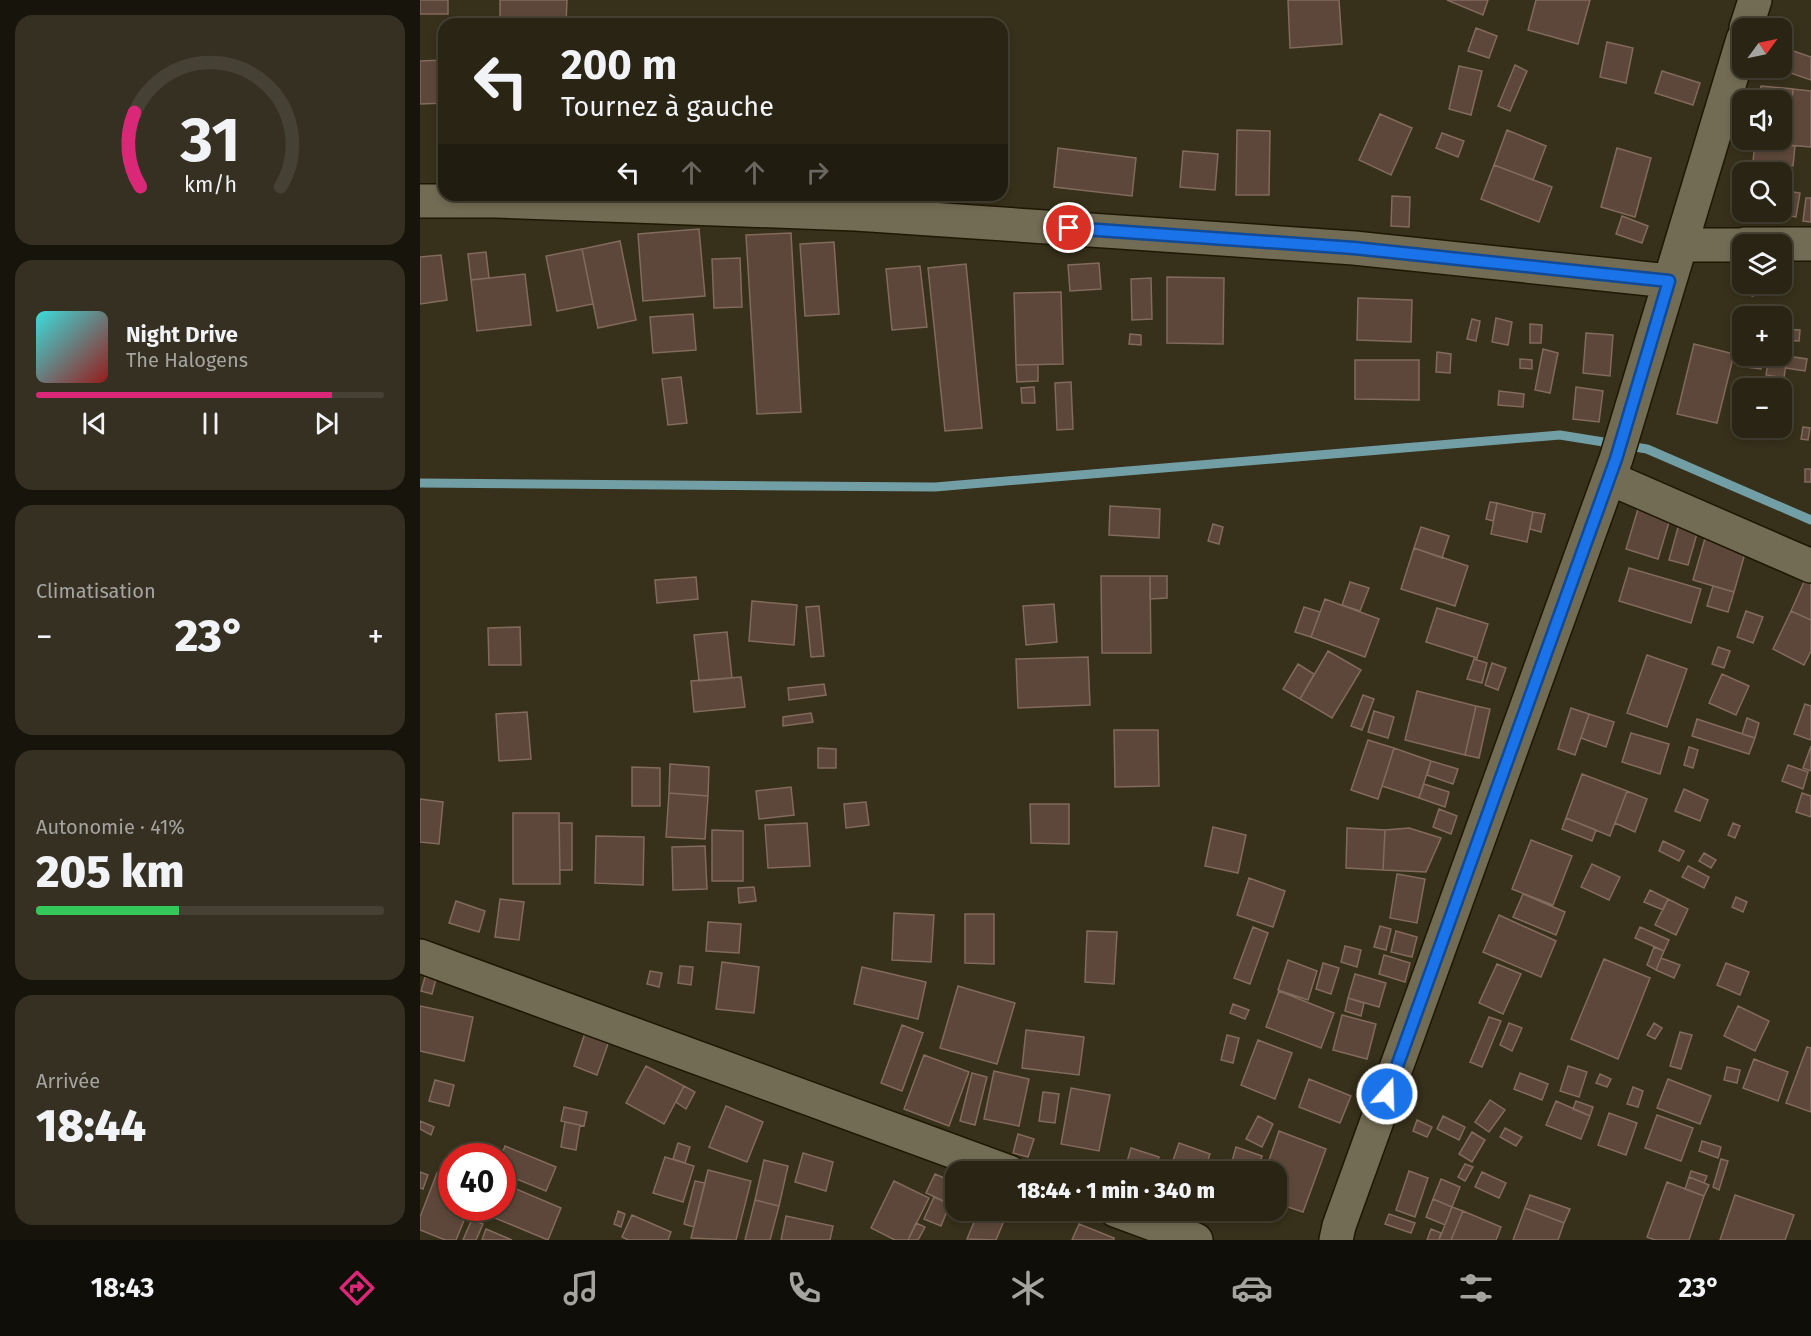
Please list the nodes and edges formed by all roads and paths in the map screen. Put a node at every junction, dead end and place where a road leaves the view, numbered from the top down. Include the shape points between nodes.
1 (1755, 0) edge
2 (1749, 18) edge
3 (1732, 76) edge
4 (420, 201) edge
5 (1732, 244) edge
6 (1792, 244) edge
7 (1811, 244) edge
8 (1681, 245) junction
9 (1669, 281) junction
10 (1613, 468) junction
11 (1811, 566) edge
12 (420, 956) edge
13 (979, 1161) edge
14 (1145, 1221) edge
15 (1196, 1240) edge
16 (1336, 1240) edge

1 - 2 street
3 - 8 street
4 - 9 street via 879,216 1354,248
5 - 8 street
6 - 7 street
8 - 9 street
9 - 10 street
10 - 11 street
10 - 16 street
12 - 13 street
14 - 15 street

